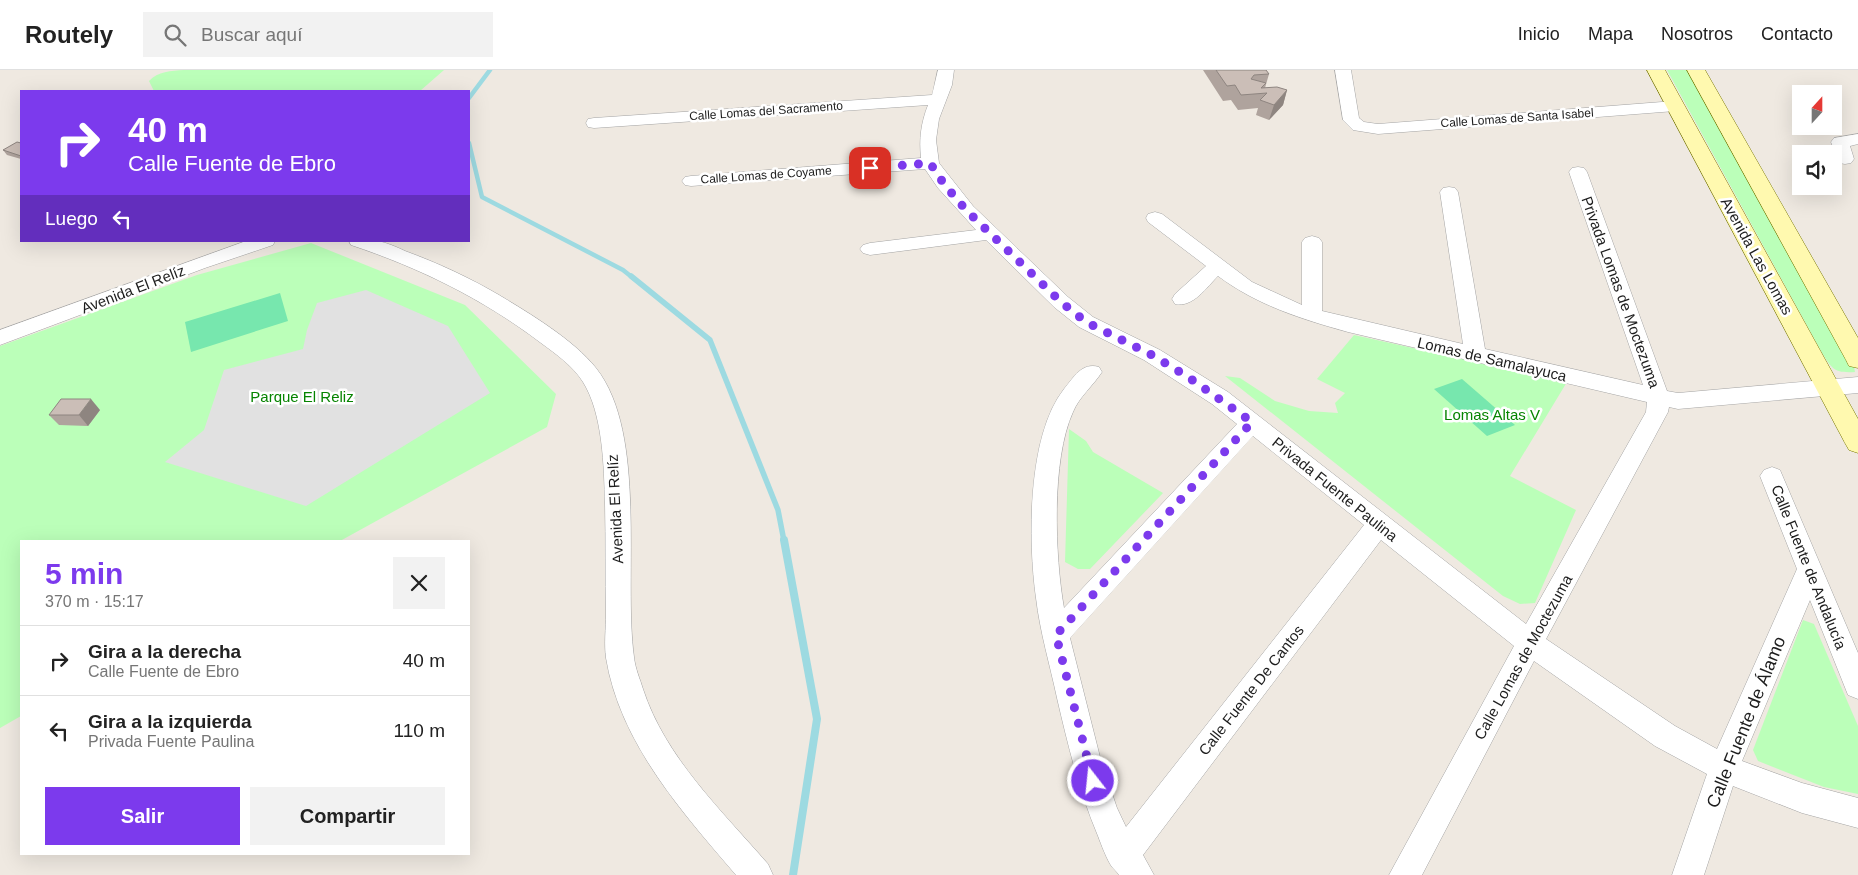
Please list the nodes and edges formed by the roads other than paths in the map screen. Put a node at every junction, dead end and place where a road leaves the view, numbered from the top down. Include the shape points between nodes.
1 (946, 70) edge
2 (1343, 70) edge
3 (1656, 70) edge
4 (1696, 70) edge
5 (938, 99) junction
6 (1675, 106) junction
7 (594, 123) dead end
8 (1858, 139) edge
9 (1845, 159) dead end
10 (930, 163) junction
11 (1578, 172) dead end
12 (691, 181) dead end
13 (1448, 192) dead end
14 (1155, 218) dead end
15 (990, 234) junction
16 (263, 242) edge
17 (361, 242) edge
18 (1312, 242) dead end
19 (870, 249) dead end
20 (1216, 266) junction
21 (1182, 299) dead end
22 (1312, 315) junction
23 (0, 338) edge
24 (1475, 354) junction
25 (1858, 360) edge
26 (1092, 372) dead end
27 (1858, 385) edge
28 (1829, 387) junction
29 (1658, 397) junction
30 (1252, 422) junction
31 (1642, 440) joint
32 (1858, 443) edge
33 (1772, 476) dead end
34 (1379, 524) junction
35 (1809, 570) junction
36 (1056, 635) junction
37 (1530, 643) junction
38 (1858, 686) edge
39 (1724, 768) junction
40 (1858, 813) edge
41 (1131, 866) edge
42 (757, 875) edge
43 (1405, 875) edge
44 (1688, 875) edge

1 - 5 street, Privada Fuente Paulina
2 - 6 street, Calle Lomas de Santa Isabel via 1351,120 1359,126 1378,129
3 - 6 main road, Avenida Las Lomas
4 - 25 main road
5 - 7 street, Calle Lomas del Sacramento
5 - 10 street, Privada Fuente Paulina via 928,140
6 - 28 main road, Avenida Las Lomas
8 - 9 street via 1840,142
10 - 12 street, Calle Lomas de Coyame
10 - 15 street, Privada Fuente Paulina via 944,184
11 - 29 street, Privada Lomas de Moctezuma
13 - 24 street
14 - 20 street, Lomas de Samalayuca
15 - 19 street
15 - 30 street, Privada Fuente Paulina via 1086,322 1152,355
16 - 23 street, Avenida El Relíz
17 - 42 street, Avenida El Relíz via 450,276 525,320 576,360 594,383 610,433 617,492 620,649 626,681 636,711 656,748 690,796
18 - 22 street
20 - 21 street
20 - 22 street, Lomas de Samalayuca via 1271,299
22 - 24 street, Lomas de Samalayuca
24 - 29 street, Lomas de Samalayuca
26 - 36 street via 1061,413 1051,450 1046,570
27 - 28 street, Lomas de Samalayuca
28 - 29 street, Lomas de Samalayuca via 1689,401
28 - 32 main road, Avenida Las Lomas
29 - 31 street, Privada Lomas de Moctezuma via 1657,412
30 - 34 street, Privada Fuente Paulina
30 - 36 street
31 - 37 street, Calle Lomas de Moctezuma
33 - 35 street, Calle Fuente de Andalucía
34 - 37 street, Privada Fuente Paulina
34 - 41 street, Calle Fuente De Cantos
35 - 38 street, Calle Fuente de Andalucía
35 - 39 street, Calle Fuente de Álamo
36 - 41 street via 1098,799
37 - 39 street, Privada Fuente Paulina via 1665,736
37 - 43 street, Calle Lomas de Moctezuma
39 - 40 street, Privada Fuente Paulina via 1802,798
39 - 44 street, Calle Fuente de Álamo

